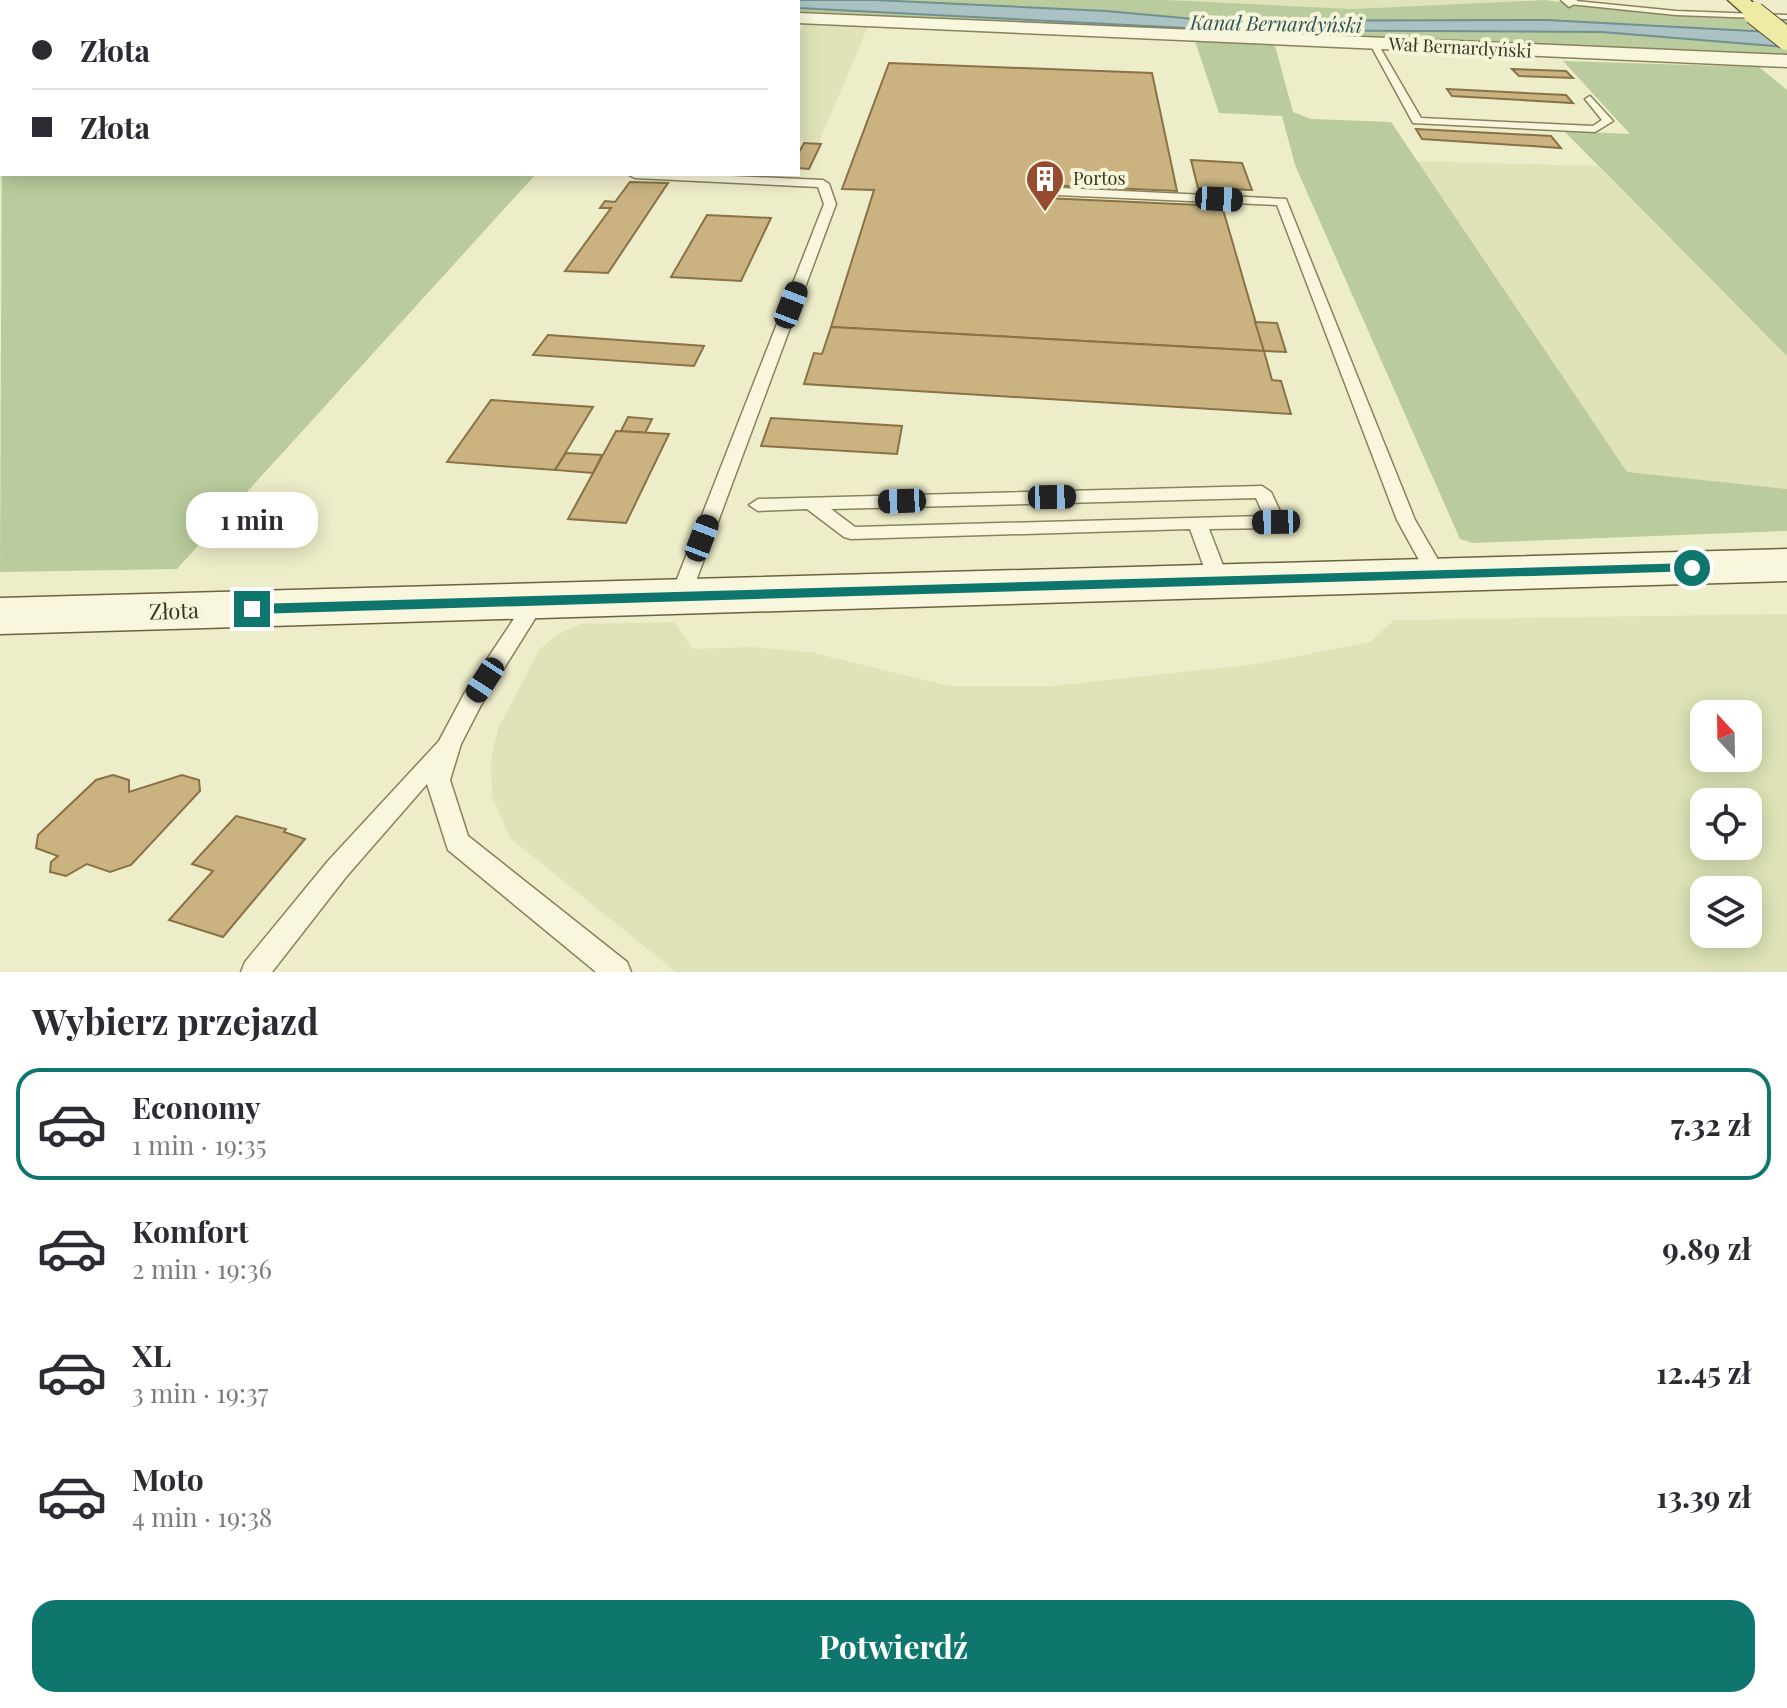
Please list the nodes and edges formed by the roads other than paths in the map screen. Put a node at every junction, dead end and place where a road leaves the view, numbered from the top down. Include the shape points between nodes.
1 (1569, 1) edge
2 (1746, 7) edge
3 (1787, 17) edge
4 (800, 18) edge
5 (1787, 39) edge
6 (1374, 44) junction
7 (1787, 61) edge
8 (1590, 99) dead end
9 (656, 176) edge
10 (1061, 192) dead end
11 (812, 504) junction
12 (758, 505) dead end
13 (1197, 523) junction
14 (1787, 565) edge
15 (1437, 575) junction
16 (1219, 581) junction
17 (680, 597) junction
18 (536, 601) junction
19 (0, 616) edge
20 (449, 744) junction
21 (255, 972) edge
22 (617, 972) edge

1 - 3 lane via 1676,13
2 - 5 main road, bridge
4 - 6 street, Wał Bernardyński
6 - 7 street, Wał Bernardyński
6 - 8 lane via 1417,121 1595,129 1608,121
9 - 17 lane via 823,184 830,204
10 - 15 lane via 1282,202 1406,520
11 - 12 lane
11 - 13 lane via 851,533
11 - 13 lane via 1262,492 1276,522
13 - 16 lane
14 - 15 street, Złota
15 - 16 street, Złota
16 - 17 street, Złota
17 - 18 street, Złota
18 - 19 street, Złota
18 - 20 lane
20 - 21 lane via 337,869
20 - 22 lane via 438,780 457,842

